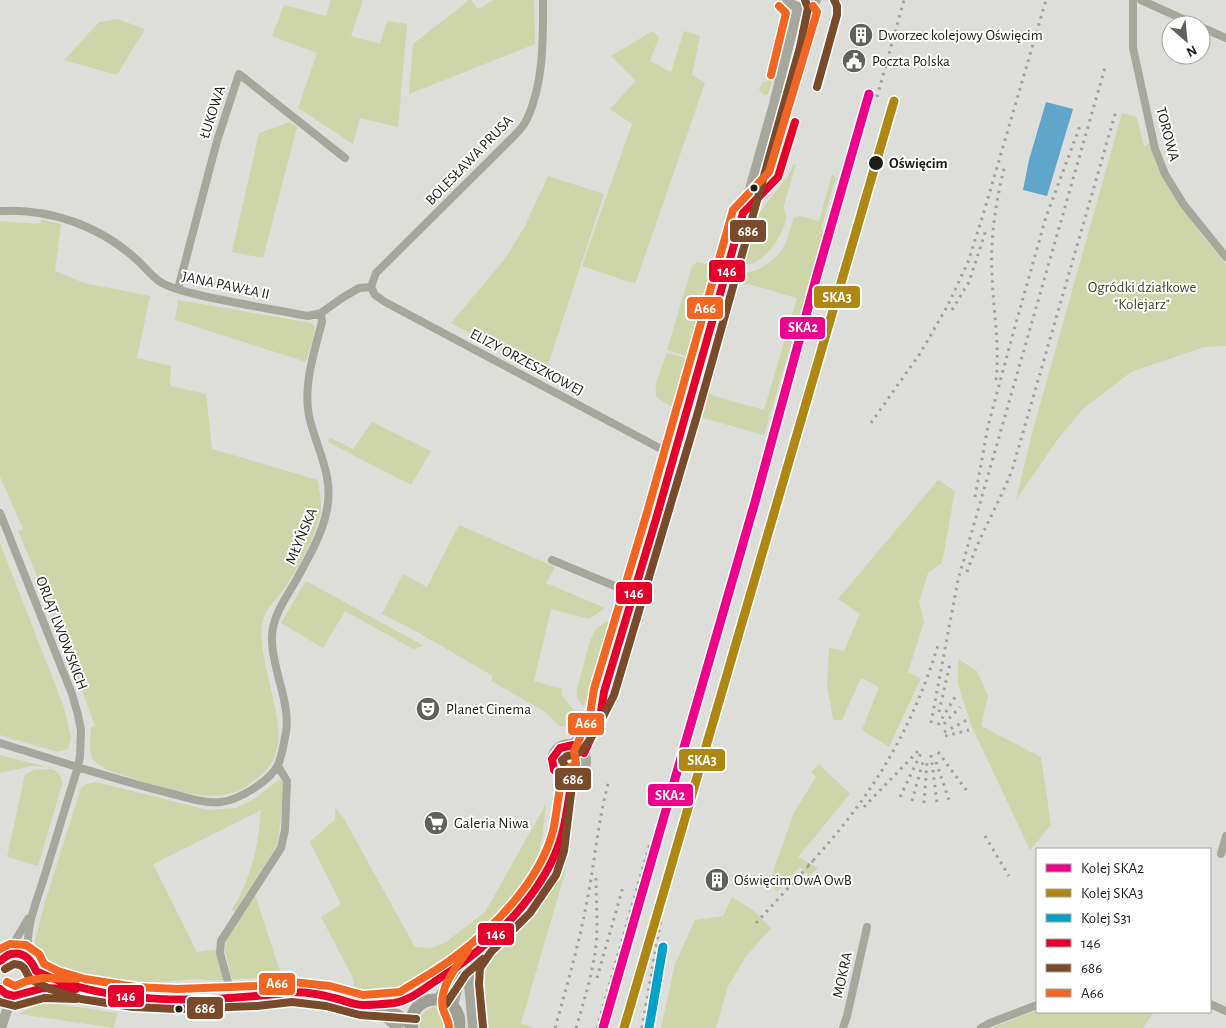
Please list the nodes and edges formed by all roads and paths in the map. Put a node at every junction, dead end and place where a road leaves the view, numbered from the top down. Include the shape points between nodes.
1 (543, 0) edge
2 (787, 0) edge
3 (816, 0) edge
4 (1133, 0) edge
5 (1142, 0) edge
6 (798, 8) junction
7 (1174, 15) edge
8 (1211, 31) edge
9 (1226, 38) edge
10 (345, 158) dead end
11 (0, 212) edge
12 (1226, 257) edge
13 (371, 287) junction
14 (178, 289) junction
15 (321, 313) junction
16 (675, 453) junction
17 (0, 513) edge
18 (552, 560) dead end
19 (634, 594) junction
20 (604, 692) junction
21 (0, 743) edge
22 (573, 745) junction
23 (584, 753) junction
24 (278, 766) junction
25 (78, 767) junction
26 (568, 778) junction
27 (1226, 836) edge
28 (1221, 854) dead end
29 (31, 913) junction
30 (867, 927) dead end
31 (483, 946) junction
32 (3, 958) edge
33 (28, 958) junction
34 (470, 965) junction
35 (458, 967) junction
36 (36, 971) junction
37 (0, 989) edge
38 (83, 989) junction
39 (30, 990) junction
40 (16, 996) junction
41 (232, 997) junction
42 (438, 999) junction
43 (1211, 1004) edge
44 (1036, 1005) edge
45 (453, 1006) junction
46 (378, 1008) junction
47 (416, 1009) junction
48 (1226, 1011) edge
49 (412, 1026) edge
50 (2, 1028) edge
51 (398, 1028) edge
52 (459, 1028) edge
53 (473, 1028) edge
54 (843, 1028) edge
55 (981, 1028) edge

1 - 13 street, BOLESŁAWA PRUSA via 543,53 527,121 376,273
2 - 6 street
3 - 6 street via 807,7
4 - 12 street, TOROWA via 1134,48 1155,149 1165,174 1184,205
5 - 7 street
6 - 16 street
8 - 9 street
10 - 14 street, ŁUKOWA via 239,74 217,141
11 - 14 street, JANA PAWŁA II via 21,210 74,221 99,233 137,259 162,283
13 - 15 street via 359,288
13 - 16 street, ELIZY ORZESZKOWEJ via 375,295 385,302 665,451
14 - 15 street, JANA PAWŁA II via 308,316
15 - 24 street, MŁYŃSKA via 322,322 308,378 308,401 309,415 330,484 328,507 318,536 273,623 272,645 286,729
16 - 19 street
17 - 25 street, ORLĄT LWOWSKICH via 72,694 81,730
18 - 19 street
19 - 20 street
20 - 22 street
20 - 23 street via 600,718
21 - 25 street
22 - 23 street
22 - 26 street via 559,748 552,759 554,770
23 - 26 street via 584,770 577,777
24 - 25 street via 260,785 242,796 221,802 199,801
24 - 41 street via 287,781 281,848 221,941 220,953
25 - 29 street, ORLĄT LWOWSKICH
26 - 31 street via 547,871 513,918
27 - 28 street
29 - 32 street, ORLĄT LWOWSKICH
29 - 33 street, ORLĄT LWOWSKICH via 26,940
30 - 54 street, MOKRA
31 - 34 street
31 - 35 street
32 - 33 main road via 17,954
33 - 36 main road
34 - 45 street via 459,980
34 - 53 street via 468,984
35 - 42 street
35 - 46 street via 404,1001
36 - 38 main road
36 - 39 main road
37 - 40 main road
38 - 39 main road
38 - 41 main road via 161,999
39 - 40 main road
40 - 50 street via 7,1010
41 - 46 main road via 292,992 328,996
42 - 45 main road
42 - 47 main road via 422,1003
43 - 48 street
44 - 55 street
45 - 52 main road
46 - 47 main road
46 - 49 main road
46 - 51 street
47 - 49 main road

